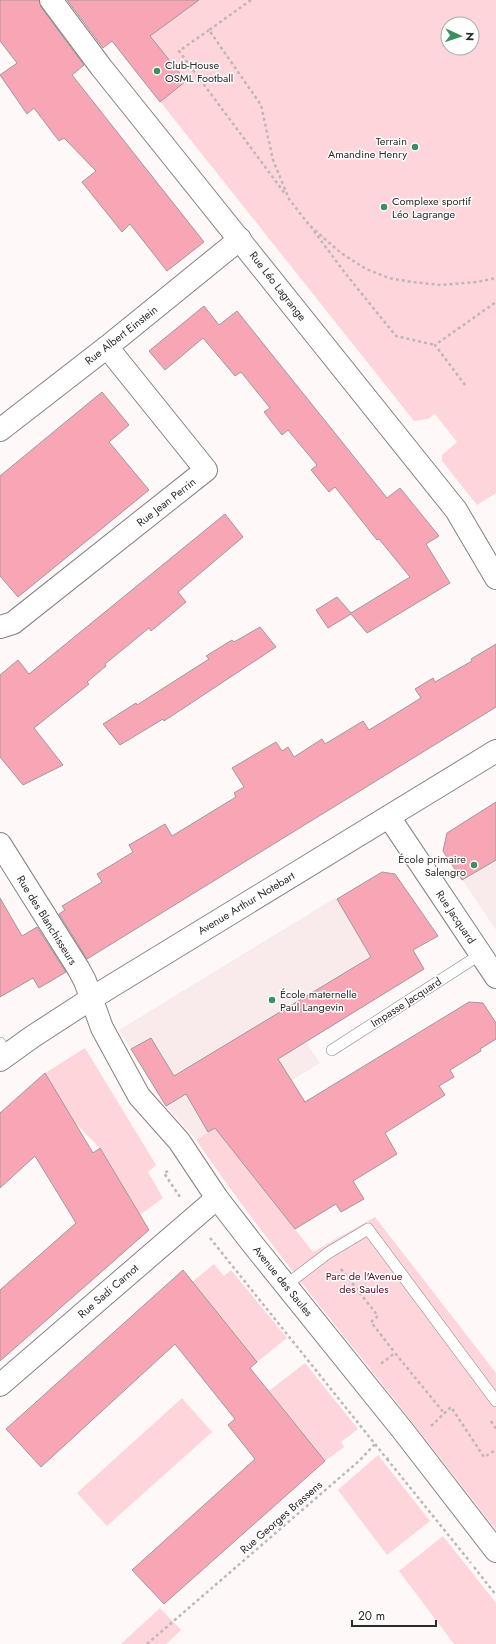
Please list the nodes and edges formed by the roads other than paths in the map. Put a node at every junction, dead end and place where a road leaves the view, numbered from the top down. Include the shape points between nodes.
1 (51, 0) edge
2 (240, 239) junction
3 (107, 347) junction
4 (0, 430) edge
5 (496, 578) edge
6 (0, 627) edge
7 (496, 751) edge
8 (389, 817) junction
9 (0, 844) edge
10 (481, 954) junction
11 (496, 977) edge
12 (92, 998) junction
13 (332, 1050) dead end
14 (3, 1053) edge
15 (217, 1198) junction
16 (286, 1285) junction
17 (0, 1385) edge
18 (496, 1401) edge
19 (496, 1551) edge

1 - 2 street, Rue Léo Lagrange via 101,67
2 - 3 street, Rue Albert Einstein
2 - 5 street, Rue Léo Lagrange via 456,510
3 - 4 street, Rue Albert Einstein
3 - 6 street, Rue Jean Perrin via 206,470 13,624
7 - 8 street, Avenue Arthur Notebart
8 - 10 street, Rue Jacquard
8 - 12 street, Avenue Arthur Notebart
9 - 12 street, Rue des Blanchisseurs via 78,968
10 - 11 street, Rue Jacquard
10 - 13 lane, Impasse Jacquard
12 - 14 street, Avenue Arthur Notebart
12 - 15 street, Avenue des Saules via 102,1028 139,1096 179,1141
15 - 16 street, Avenue des Saules
15 - 17 street, Rue Sadi Carnot
16 - 18 lane via 328,1253 368,1229
16 - 19 street, Avenue des Saules

